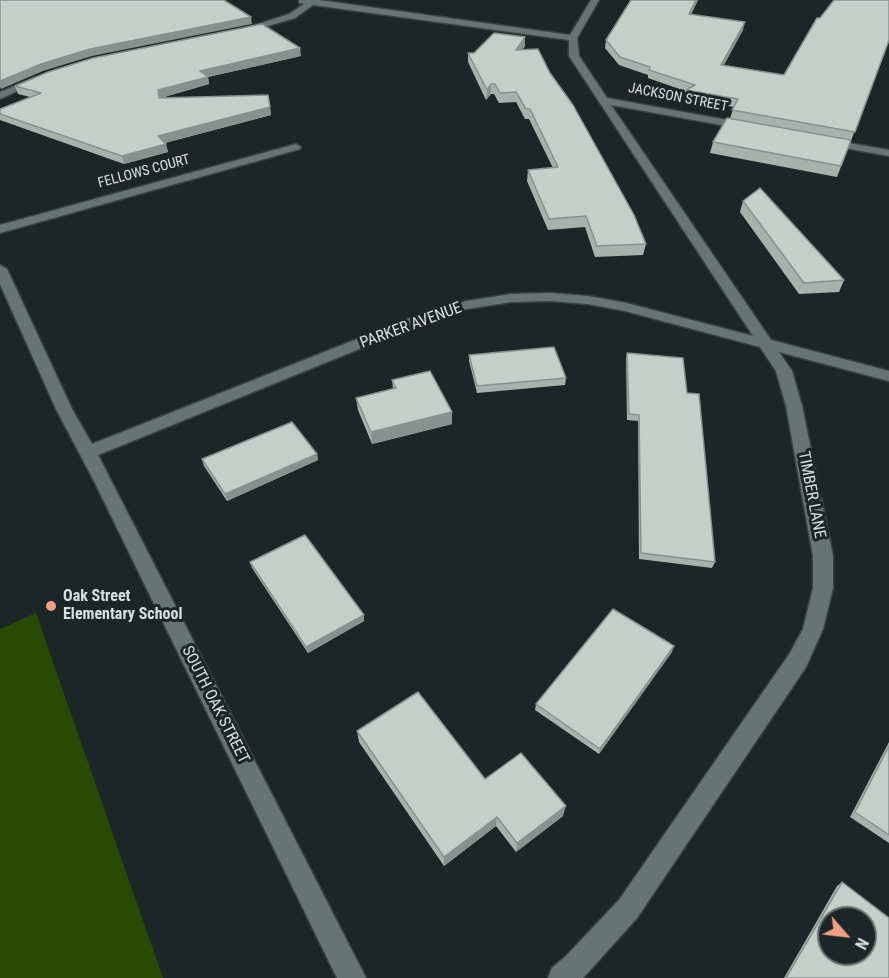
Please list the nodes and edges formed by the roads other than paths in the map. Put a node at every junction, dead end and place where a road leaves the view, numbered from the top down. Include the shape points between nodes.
1 (298, 0) edge
2 (595, 0) edge
3 (314, 1) edge
4 (234, 33) edge
5 (573, 38) junction
6 (47, 75) edge
7 (0, 96) edge
8 (603, 100) junction
9 (763, 130) edge
10 (809, 138) edge
11 (296, 147) dead end
12 (889, 153) edge
13 (0, 229) edge
14 (0, 269) edge
15 (767, 344) junction
16 (889, 376) edge
17 (87, 453) junction
18 (352, 978) edge
19 (562, 978) edge

1 - 3 street
2 - 5 street
3 - 4 street via 276,22
3 - 5 street
5 - 8 street, TIMBER LANE via 574,56
6 - 7 street
8 - 9 street, JACKSON STREET
8 - 15 street, TIMBER LANE
10 - 12 street
11 - 13 street, FELLOWS COURT
14 - 17 street, SOUTH OAK STREET
15 - 16 street, PARKER AVENUE
15 - 17 street, PARKER AVENUE via 588,300 511,298 467,305 438,312
15 - 19 street, TIMBER LANE via 790,386 822,556 823,588 813,629 798,660 628,909
17 - 18 street, SOUTH OAK STREET

